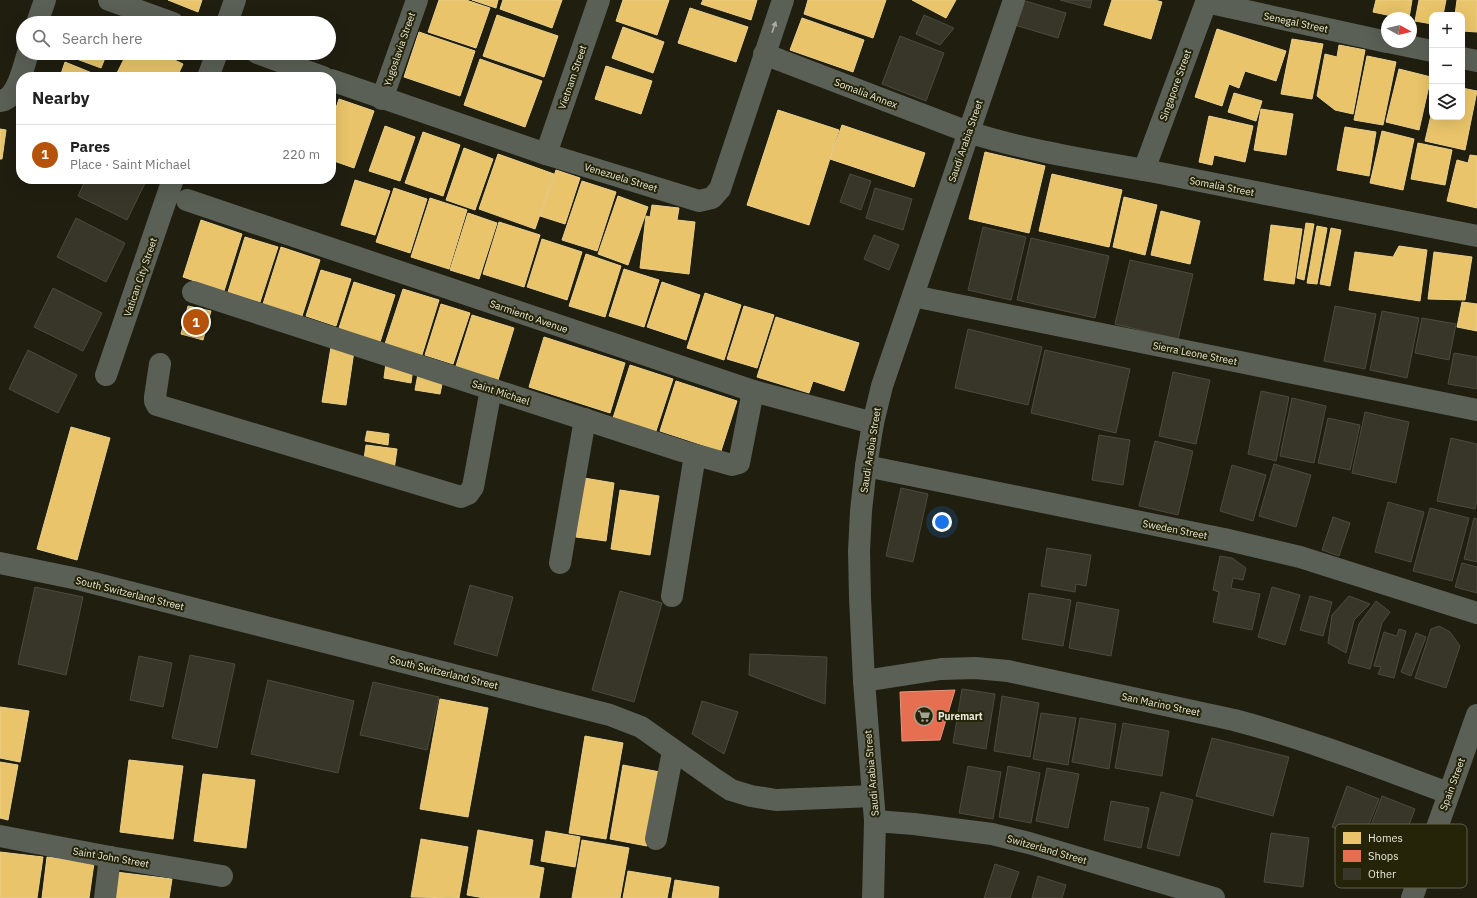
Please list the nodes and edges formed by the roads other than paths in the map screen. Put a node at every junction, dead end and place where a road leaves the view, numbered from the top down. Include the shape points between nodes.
1 (45, 0) edge
2 (108, 0) edge
3 (235, 0) edge
4 (417, 0) edge
5 (599, 0) edge
6 (783, 0) edge
7 (1014, 0) edge
8 (1206, 1) edge
9 (39, 16) edge
10 (153, 16) edge
11 (229, 16) edge
12 (1381, 40) edge
13 (1414, 48) edge
14 (1429, 51) edge
15 (764, 54) junction
16 (1465, 59) edge
17 (26, 60) edge
18 (214, 60) edge
19 (276, 60) edge
20 (1477, 61) edge
21 (22, 72) edge
22 (210, 72) edge
23 (309, 72) edge
24 (336, 82) edge
25 (16, 89) edge
26 (382, 99) junction
27 (0, 101) edge
28 (968, 132) junction
29 (546, 154) junction
30 (1144, 170) junction
31 (171, 184) edge
32 (186, 200) dead end
33 (1477, 236) edge
34 (193, 292) dead end
35 (913, 296) junction
36 (160, 364) dead end
37 (106, 375) dead end
38 (491, 389) junction
39 (753, 391) junction
40 (1477, 410) edge
41 (584, 419) junction
42 (873, 423) junction
43 (695, 455) junction
44 (866, 466) junction
45 (0, 563) edge
46 (560, 563) dead end
47 (672, 596) dead end
48 (1477, 613) edge
49 (864, 680) junction
50 (1477, 715) edge
51 (674, 751) junction
52 (1448, 793) junction
53 (873, 796) junction
54 (875, 821) junction
55 (1437, 824) edge
56 (0, 836) edge
57 (656, 839) dead end
58 (110, 857) junction
59 (222, 876) dead end
60 (1415, 888) edge
61 (105, 898) edge
62 (873, 898) edge
63 (1214, 898) edge
64 (1412, 898) edge

1 - 9 street
2 - 10 street
3 - 11 street
4 - 26 street, Yugoslavia Street
5 - 29 street, Vietnam Street
15 -> 6 street, Venezuela Street
7 - 28 street, Saudi Arabia Street
8 - 12 street, Senegal Street
8 - 30 street, Singapore Street
13 - 14 street, Senegal Street
15 - 28 street, Somalia Annex
15 - 29 street, Venezuela Street via 720,188 712,198 700,201
16 - 20 street
17 - 21 street
18 - 22 street
19 - 23 street
24 - 26 street, Venezuela Street
25 - 27 street via 4,101
26 - 29 street, Venezuela Street
28 - 30 street, Somalia Street via 1038,151
28 - 35 street, Saudi Arabia Street
30 - 33 street, Somalia Street
31 - 37 street, Vatican City Street
32 - 39 street, Sarmiento Avenue
34 - 38 street, Saint Michael
35 - 40 street, Sierra Leone Street
35 - 42 street, Saudi Arabia Street via 882,386
36 - 38 street via 155,397 157,405 461,497 468,494 473,487
38 - 41 street, Saint Michael
39 - 42 street, Sarmiento Avenue
39 - 43 street, Saint Michael via 739,463 732,465
41 - 43 street, Saint Michael
41 - 46 street
42 - 44 street, Saudi Arabia Street
43 - 47 street
44 - 48 street, Sweden Street via 1224,539 1300,557
44 - 49 street, Saudi Arabia Street via 860,551
45 - 51 street, South Switzerland Street via 78,579 610,715 642,727
49 - 52 street, San Marino Street via 941,669 975,668 1008,671 1266,728
49 - 53 street, Saudi Arabia Street
50 - 52 street, Spain Street
51 - 53 street, South Switzerland Street via 731,790 751,796 776,800
51 - 57 street
52 - 55 street, Spain Street
53 - 54 street, Saudi Arabia Street
54 - 62 street, Saudi Arabia Street
54 - 63 street, Switzerland Street via 992,834
56 - 58 street, Saint John Street
58 - 59 street, Saint John Street
58 - 61 street
60 - 64 street, Spain Street

